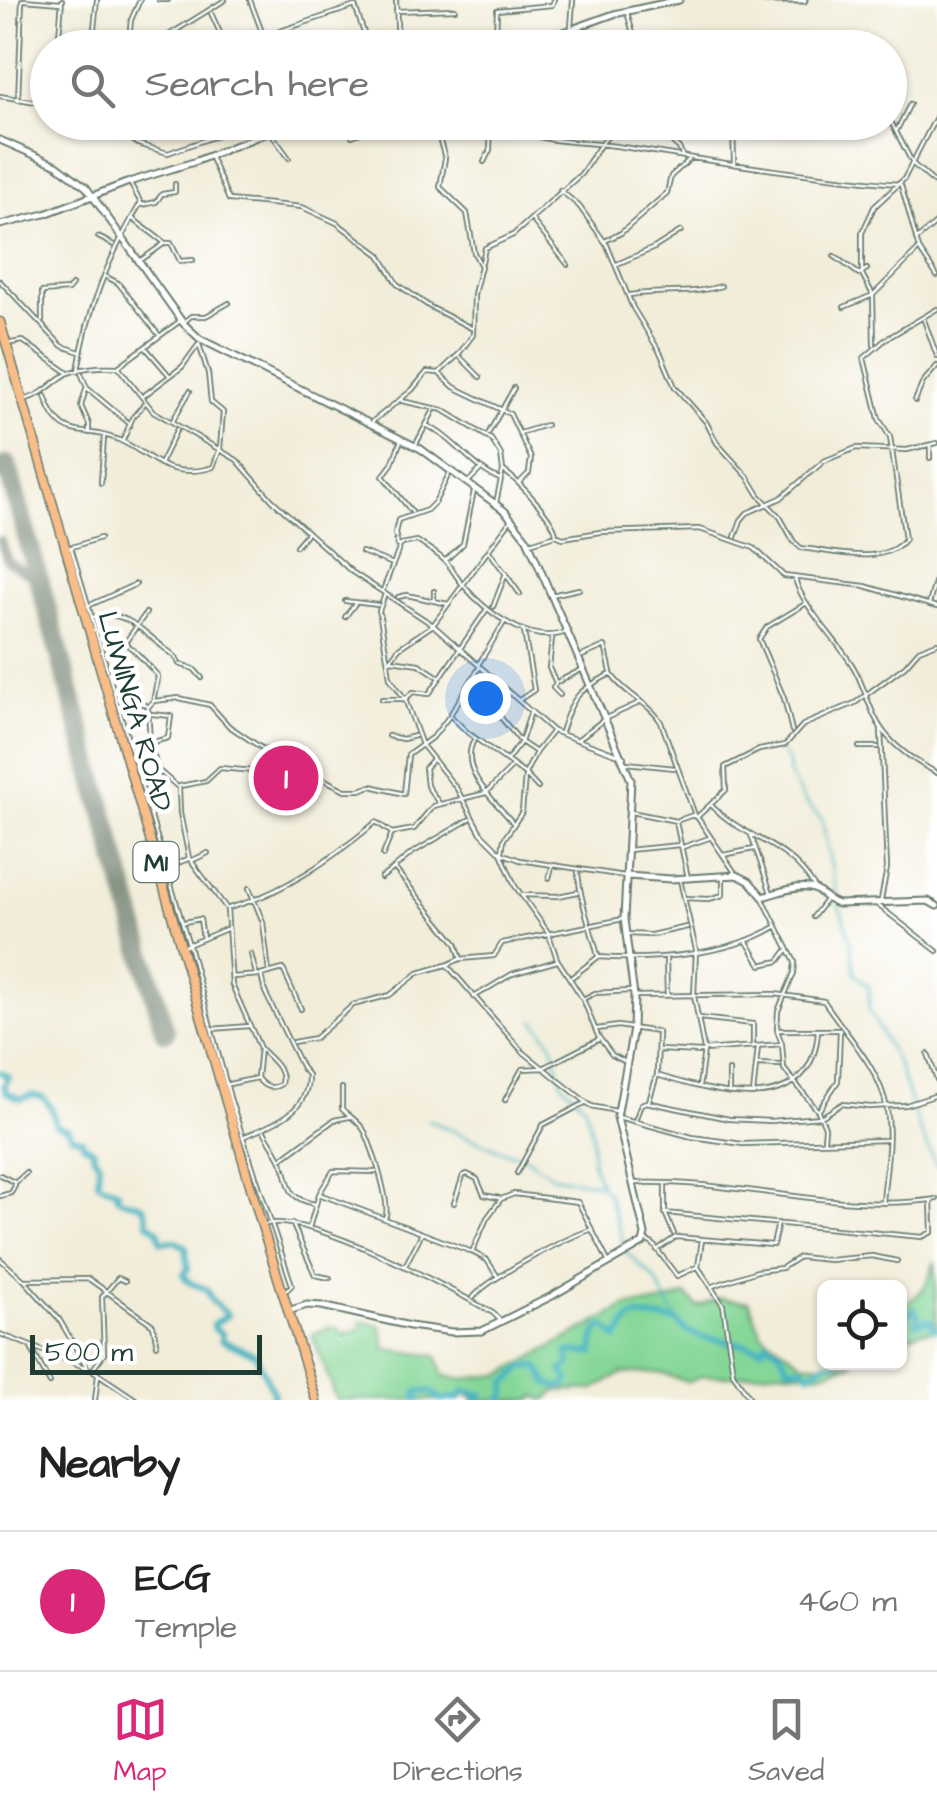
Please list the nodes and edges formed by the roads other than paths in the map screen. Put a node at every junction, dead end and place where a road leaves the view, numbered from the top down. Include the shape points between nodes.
1 (22, 0) edge
2 (98, 0) edge
3 (140, 0) edge
4 (159, 0) edge
5 (168, 0) edge
6 (225, 0) edge
7 (250, 0) edge
8 (352, 0) edge
9 (396, 0) edge
10 (554, 0) edge
11 (573, 0) edge
12 (679, 0) edge
13 (764, 0) edge
14 (804, 0) edge
15 (62, 1) edge
16 (355, 6) junction
17 (455, 9) dead end
18 (210, 10) junction
19 (396, 11) junction
20 (627, 11) junction
21 (60, 30) edge
22 (94, 30) edge
23 (130, 30) edge
24 (178, 30) edge
25 (219, 30) edge
26 (262, 30) edge
27 (283, 30) edge
28 (363, 30) edge
29 (397, 30) edge
30 (497, 30) edge
31 (571, 30) joint
32 (633, 30) edge
33 (0, 96) edge
34 (18, 100) junction
35 (30, 102) edge
36 (910, 104) dead end
37 (907, 114) edge
38 (937, 115) edge
39 (936, 123) edge
40 (0, 140) edge
41 (132, 140) edge
42 (204, 140) edge
43 (251, 140) edge
44 (276, 140) edge
45 (439, 140) edge
46 (490, 140) edge
47 (560, 140) edge
48 (605, 140) edge
49 (670, 140) edge
50 (733, 140) edge
51 (901, 140) edge
52 (601, 144) junction
53 (210, 156) junction
54 (289, 158) dead end
55 (683, 158) junction
56 (690, 159) junction
57 (484, 162) dead end
58 (913, 164) junction
59 (734, 165) junction
60 (129, 182) junction
61 (175, 184) dead end
62 (899, 184) junction
63 (937, 185) edge
64 (560, 190) junction
65 (93, 194) junction
66 (140, 204) junction
67 (132, 218) junction
68 (531, 219) junction
69 (937, 222) edge
70 (0, 225) edge
71 (681, 231) dead end
72 (120, 236) junction
73 (98, 237) dead end
74 (916, 240) junction
75 (604, 242) junction
76 (165, 243) junction
77 (115, 246) junction
78 (919, 249) junction
79 (834, 256) dead end
80 (192, 260) dead end
81 (140, 261) junction
82 (616, 264) junction
83 (481, 266) junction
84 (568, 266) dead end
85 (867, 269) dead end
86 (862, 274) junction
87 (104, 275) junction
88 (937, 276) edge
89 (0, 281) edge
90 (72, 285) dead end
91 (721, 286) dead end
92 (630, 295) junction
93 (873, 295) junction
94 (229, 303) dead end
95 (844, 307) dead end
96 (937, 308) edge
97 (923, 317) junction
98 (0, 322) edge
99 (42, 322) junction
100 (182, 322) junction
101 (474, 329) junction
102 (158, 336) junction
103 (199, 342) junction
104 (144, 346) junction
105 (875, 346) junction
106 (6, 347) junction
107 (80, 352) junction
108 (458, 354) junction
109 (937, 356) edge
110 (937, 366) edge
111 (118, 367) junction
112 (79, 372) junction
113 (439, 372) junction
114 (67, 374) junction
115 (169, 376) junction
116 (480, 377) dead end
117 (87, 388) junction
118 (514, 388) dead end
119 (190, 392) dead end
120 (44, 393) junction
121 (141, 398) junction
122 (21, 400) junction
123 (400, 400) junction
124 (914, 400) dead end
125 (145, 403) junction
126 (435, 408) junction
127 (501, 409) junction
128 (372, 422) junction
129 (171, 423) junction
130 (130, 424) junction
131 (426, 424) junction
132 (546, 425) dead end
133 (178, 428) junction
134 (89, 434) junction
135 (519, 434) junction
136 (487, 435) junction
137 (104, 436) junction
138 (402, 439) junction
139 (123, 442) junction
140 (937, 442) edge
141 (415, 446) junction
142 (930, 446) junction
143 (220, 449) junction
144 (892, 450) junction
145 (930, 458) dead end
146 (160, 464) junction
147 (480, 469) junction
148 (450, 470) junction
149 (503, 470) junction
150 (502, 480) junction
151 (520, 482) junction
152 (102, 483) dead end
153 (467, 483) junction
154 (475, 489) junction
155 (766, 503) junction
156 (496, 504) junction
157 (413, 512) junction
158 (512, 518) junction
159 (307, 532) junction
160 (556, 535) junction
161 (100, 538) dead end
162 (735, 539) junction
163 (529, 544) junction
164 (296, 546) dead end
165 (68, 548) junction
166 (398, 548) junction
167 (488, 550) junction
168 (362, 552) dead end
169 (445, 561) junction
170 (394, 564) junction
171 (506, 572) junction
172 (937, 574) edge
173 (795, 578) junction
174 (136, 584) dead end
175 (405, 584) dead end
176 (464, 586) junction
177 (578, 590) dead end
178 (434, 591) dead end
179 (384, 592) junction
180 (520, 594) dead end
181 (549, 596) junction
182 (398, 597) junction
183 (345, 602) dead end
184 (356, 602) junction
185 (434, 602) junction
186 (450, 604) junction
187 (806, 604) junction
188 (380, 605) junction
189 (88, 606) junction
190 (929, 606) junction
191 (937, 607) edge
192 (489, 609) junction
193 (146, 613) dead end
194 (344, 616) dead end
195 (92, 618) junction
196 (505, 620) junction
197 (138, 625) junction
198 (433, 625) junction
199 (92, 630) junction
200 (524, 630) junction
201 (567, 632) junction
202 (552, 637) junction
203 (126, 642) junction
204 (937, 643) edge
205 (460, 651) junction
206 (576, 658) junction
207 (389, 662) junction
208 (478, 667) junction
209 (582, 670) junction
210 (611, 674) junction
211 (202, 678) dead end
212 (440, 678) junction
213 (556, 683) junction
214 (590, 684) junction
215 (109, 688) junction
216 (464, 689) junction
217 (506, 692) junction
218 (867, 694) junction
219 (560, 696) dead end
220 (382, 699) dead end
221 (405, 699) junction
222 (518, 700) junction
223 (153, 702) junction
224 (640, 702) junction
225 (148, 707) junction
226 (494, 708) junction
227 (532, 711) junction
228 (150, 714) junction
229 (450, 715) junction
230 (606, 718) junction
231 (881, 729) junction
232 (554, 730) junction
233 (561, 732) junction
234 (794, 735) junction
235 (388, 736) dead end
236 (416, 736) junction
237 (475, 738) junction
238 (124, 739) junction
239 (577, 740) junction
240 (521, 742) junction
241 (151, 745) junction
242 (422, 746) junction
243 (880, 747) junction
244 (859, 748) dead end
245 (132, 751) junction
246 (536, 752) junction
247 (434, 759) junction
248 (625, 760) junction
249 (262, 761) dead end
250 (506, 761) junction
251 (132, 765) junction
252 (512, 768) junction
253 (676, 768) junction
254 (937, 773) edge
255 (160, 774) junction
256 (525, 774) junction
257 (137, 782) junction
258 (179, 787) junction
259 (538, 788) dead end
260 (486, 793) junction
261 (462, 799) junction
262 (440, 804) junction
263 (711, 804) junction
264 (631, 812) junction
265 (695, 816) junction
266 (472, 819) junction
267 (676, 820) junction
268 (513, 823) junction
269 (392, 833) junction
270 (752, 833) junction
271 (710, 837) junction
272 (682, 846) junction
273 (757, 848) junction
274 (628, 850) junction
275 (208, 853) dead end
276 (502, 853) junction
277 (384, 854) dead end
278 (721, 855) junction
279 (190, 860) junction
280 (552, 866) junction
281 (394, 868) junction
282 (162, 869) junction
283 (578, 870) junction
284 (737, 875) junction
285 (627, 876) junction
286 (723, 876) junction
287 (382, 878) dead end
288 (549, 878) dead end
289 (684, 878) junction
290 (249, 888) dead end
291 (580, 892) junction
292 (818, 892) junction
293 (521, 894) junction
294 (771, 894) junction
295 (762, 897) junction
296 (684, 898) junction
297 (826, 900) junction
298 (255, 901) junction
299 (877, 902) junction
300 (937, 902) edge
301 (228, 908) junction
302 (814, 917) dead end
303 (624, 919) junction
304 (183, 922) junction
305 (591, 924) junction
306 (778, 925) junction
307 (689, 926) junction
308 (228, 928) junction
309 (548, 932) junction
310 (624, 934) junction
311 (203, 940) junction
312 (747, 940) junction
313 (185, 946) junction
314 (790, 948) junction
315 (937, 951) edge
316 (696, 953) junction
317 (251, 954) dead end
318 (666, 957) junction
319 (461, 958) junction
320 (598, 958) junction
321 (628, 959) junction
322 (558, 961) junction
323 (447, 965) junction
324 (270, 973) junction
325 (258, 975) junction
326 (232, 977) junction
327 (571, 978) junction
328 (633, 993) junction
329 (694, 996) junction
330 (782, 996) junction
331 (474, 997) junction
332 (584, 998) junction
333 (667, 998) junction
334 (301, 1009) dead end
335 (698, 1018) junction
336 (251, 1026) junction
337 (212, 1028) junction
338 (841, 1028) junction
339 (633, 1029) junction
340 (596, 1030) junction
341 (777, 1030) junction
342 (818, 1030) junction
343 (600, 1039) junction
344 (292, 1043) junction
345 (782, 1044) junction
346 (756, 1047) junction
347 (260, 1048) junction
348 (660, 1050) junction
349 (704, 1051) junction
350 (928, 1054) dead end
351 (628, 1063) junction
352 (756, 1064) junction
353 (783, 1065) junction
354 (543, 1068) junction
355 (729, 1071) dead end
356 (657, 1075) junction
357 (257, 1078) junction
358 (937, 1080) edge
359 (792, 1082) junction
360 (224, 1086) junction
361 (698, 1087) junction
362 (342, 1088) dead end
363 (728, 1094) junction
364 (753, 1095) junction
365 (937, 1095) edge
366 (505, 1100) dead end
367 (586, 1102) junction
368 (649, 1102) junction
369 (886, 1105) junction
370 (342, 1109) junction
371 (818, 1112) junction
372 (617, 1114) junction
373 (350, 1116) junction
374 (821, 1117) junction
375 (334, 1120) junction
376 (635, 1121) junction
377 (264, 1129) junction
378 (240, 1138) junction
379 (888, 1140) junction
380 (824, 1142) junction
381 (281, 1159) junction
382 (378, 1172) junction
383 (26, 1173) dead end
384 (516, 1173) dead end
385 (0, 1175) edge
386 (15, 1183) junction
387 (665, 1183) junction
388 (632, 1184) junction
389 (318, 1194) junction
390 (0, 1196) edge
391 (500, 1199) junction
392 (937, 1199) edge
393 (931, 1200) junction
394 (454, 1203) dead end
395 (883, 1203) junction
396 (316, 1204) junction
397 (665, 1213) junction
398 (384, 1218) junction
399 (292, 1222) junction
400 (266, 1224) junction
401 (778, 1224) junction
402 (309, 1228) junction
403 (592, 1230) junction
404 (422, 1232) junction
405 (676, 1237) junction
406 (645, 1240) junction
407 (702, 1240) junction
408 (657, 1250) junction
409 (472, 1252) junction
410 (0, 1258) edge
411 (897, 1260) dead end
412 (610, 1264) junction
413 (405, 1266) junction
414 (698, 1267) junction
415 (498, 1277) junction
416 (330, 1278) dead end
417 (24, 1280) junction
418 (125, 1281) dead end
419 (713, 1286) junction
420 (108, 1290) junction
421 (472, 1301) junction
422 (288, 1311) junction
423 (503, 1323) junction
424 (0, 1334) edge
425 (157, 1345) dead end
426 (31, 1346) junction
427 (90, 1369) junction
428 (98, 1374) junction
429 (50, 1383) dead end
430 (95, 1400) edge
431 (137, 1400) edge
432 (316, 1400) edge
433 (751, 1400) edge

1 - 15 street
1 - 34 street
2 - 22 street
3 - 23 street
4 - 5 street
6 - 18 street
7 - 26 street
8 - 16 street
9 - 19 street
10 - 30 street via 498,10
11 - 31 street
12 - 20 street
13 - 14 street
15 - 21 street
16 - 27 street
16 - 28 street
17 - 19 street
18 - 24 street
18 - 25 street
19 - 29 street
20 - 31 street
20 - 32 street
33 - 34 street
34 - 35 street
36 - 37 street
38 - 39 street
39 - 58 street
40 - 65 street via 63,168
41 - 42 street via 168,153
43 - 53 street
44 - 54 street
45 - 83 street via 445,160 440,187 467,213
46 - 57 street
47 - 52 street
48 - 52 street
49 - 55 street
50 - 59 street
51 - 58 street
52 - 55 street
52 - 64 street
53 - 60 street
53 - 101 street via 229,200 302,207 337,223 380,255 396,284
55 - 56 street
56 - 59 street
56 - 75 street via 668,181 667,194
58 - 62 street
58 - 63 street
59 - 62 street
60 - 65 street
60 - 66 street
61 - 66 street via 175,192
62 - 74 street
62 - 86 street via 866,220
64 - 68 street
64 - 75 street
65 - 70 street
65 - 72 street
66 - 67 street
67 - 72 street
67 - 76 street
68 - 83 street via 485,248
68 - 84 street
69 - 74 street
71 - 82 street
72 - 77 street
72 - 81 street
73 - 77 street
74 - 78 street
75 - 82 street
76 - 80 street via 173,243 180,261
76 - 81 street
77 - 87 street
78 - 88 street
78 - 93 street
79 - 86 street
81 - 100 street
82 - 92 street
83 - 101 street
85 - 86 street
86 - 93 street
87 - 102 street via 118,283
87 - 107 street
89 - 99 street
90 - 99 street via 42,292
91 - 92 street
92 - 155 street via 676,388
93 - 95 street
93 - 105 street
94 - 100 street
96 - 97 street
97 - 105 street
97 - 109 street
98 - 106 highway, LUWINGA ROAD / M1
99 - 107 street via 62,346
100 - 102 street
100 - 103 street
101 - 108 street
102 - 104 street
103 - 115 street
103 - 128 street
103 - 143 street via 211,402 222,412
104 - 111 street
104 - 115 street
105 - 144 street via 864,366
106 - 114 street via 20,340
106 - 122 highway, LUWINGA ROAD / M1
107 - 112 street
108 - 113 street
108 - 116 street
110 - 124 street
111 - 112 street
111 - 121 street
112 - 114 street
112 - 117 street
113 - 123 street via 427,372
113 - 127 street via 454,387
114 - 120 street
115 - 121 street
117 - 130 street
117 - 134 street via 81,406
118 - 127 street
119 - 129 street
120 - 122 street
120 - 134 street via 60,425
121 - 125 street
122 - 165 highway, LUWINGA ROAD / M1
123 - 126 street
123 - 128 street
125 - 129 street
125 - 130 street
126 - 131 street
126 - 136 street
127 - 135 street
127 - 136 street
128 - 138 street
129 - 133 street
130 - 139 street
131 - 141 street
131 - 147 street
132 - 135 street
133 - 143 street
133 - 146 street
134 - 137 street
135 - 151 street via 532,460
136 - 149 street via 499,449
137 - 139 street
137 - 152 street
138 - 141 street
138 - 157 street via 383,476
139 - 146 street
140 - 142 street
141 - 148 street
142 - 144 street
142 - 145 street
143 - 146 street via 206,470
143 - 159 street
144 - 155 street via 856,448 833,457
144 - 155 street via 906,533 896,550 801,548
147 - 150 street
147 - 153 street
148 - 153 street
148 - 157 street via 435,502
149 - 150 street
149 - 151 street
150 - 156 street
151 - 160 street via 552,520
153 - 154 street
154 - 156 street
154 - 169 street via 462,544
155 - 162 street via 742,518
156 - 158 street
157 - 166 street via 395,525
158 - 163 street
158 - 167 street
159 - 164 street
159 - 179 street
160 - 162 street via 688,528
160 - 163 street
161 - 165 street
162 - 173 street
163 - 181 street
165 - 189 street
165 - 199 highway, LUWINGA ROAD / M1
166 - 169 street via 417,541
166 - 170 street
167 - 171 street
167 - 176 street
168 - 170 street
169 - 176 street
170 - 179 street
171 - 180 street
171 - 192 street
172 - 190 street
173 - 187 street
173 - 190 street via 865,586
174 - 189 street
175 - 182 street
176 - 186 street
176 - 192 street
177 - 181 street
178 - 185 street
179 - 182 street
179 - 188 street
181 - 201 street
182 - 185 street
182 - 198 street
183 - 184 street
184 - 188 street
184 - 194 street
185 - 186 street
186 - 198 street
187 - 218 street
187 - 234 street via 759,636
188 - 207 street
189 - 195 street
190 - 191 street
192 - 196 street
192 - 205 street
193 - 197 street
195 - 197 street via 116,615
195 - 199 street
196 - 200 street
196 - 208 street
197 - 203 street
197 - 211 street
198 - 205 street
198 - 207 street
199 - 203 street
199 - 215 highway, LUWINGA ROAD / M1
200 - 202 street
200 - 222 street via 534,690
201 - 202 street
201 - 206 street
202 - 213 street
203 - 223 street via 158,676
204 - 218 street
205 - 208 street
205 - 212 street
206 - 209 street
206 - 210 street via 605,646
207 - 212 street via 419,664
207 - 221 street via 390,678
208 - 216 street
208 - 217 street
209 - 213 street
209 - 214 street
210 - 214 street
210 - 224 street
212 - 221 street via 429,694 413,692
213 - 219 street
214 - 230 street
214 - 233 street via 570,704
215 - 225 street
215 - 238 highway, LUWINGA ROAD / M1
216 - 226 street
216 - 229 street
217 - 222 street
217 - 226 street
218 - 231 street
218 - 234 street
220 - 221 street
221 - 236 street
222 - 227 street
223 - 225 street
223 - 242 street via 178,698 210,705 260,747 348,791 371,786 404,794 408,754
224 - 230 street
224 - 253 street via 660,722
225 - 228 street
226 - 240 street
227 - 232 street
227 - 240 street
228 - 241 street
228 - 241 street via 171,716 168,738
229 - 237 street
229 - 242 street
230 - 239 street
230 - 248 street
231 - 243 street
231 - 254 street
232 - 233 street
232 - 246 street
233 - 239 street
234 - 263 street via 785,745 726,767 726,790
235 - 236 street
236 - 242 street
237 - 250 street
237 - 260 street via 470,752
238 - 245 street
238 - 251 highway, LUWINGA ROAD / M1
239 - 248 street
240 - 246 street
240 - 250 street
241 - 245 street
241 - 255 street
242 - 247 street
243 - 244 street
243 - 299 street via 887,868
245 - 251 street
246 - 256 street
247 - 261 street
247 - 262 street via 424,768 425,780
248 - 253 street
248 - 264 street
249 - 258 street via 254,771 220,768 206,781
250 - 252 street
251 - 257 highway, LUWINGA ROAD / M1
252 - 256 street
252 - 260 street
253 - 265 street
255 - 257 street
255 - 258 street
256 - 259 street
256 - 268 street via 522,812
257 - 282 highway, LUWINGA ROAD / M1
258 - 279 street
260 - 261 street
260 - 268 street
261 - 262 street
261 - 266 street
262 - 269 street via 414,829
263 - 265 street
263 - 270 street
264 - 267 street
264 - 274 street
265 - 267 street
265 - 271 street
266 - 276 street
266 - 281 street
267 - 272 street
268 - 276 street
269 - 277 street
269 - 298 street via 376,822 314,869
270 - 273 street
270 - 292 street via 798,864
271 - 272 street
271 - 278 street
272 - 274 street
272 - 289 street
273 - 278 street
273 - 294 street
274 - 285 street
275 - 279 street
276 - 280 street
276 - 293 street
278 - 284 street
279 - 282 street
279 - 301 street
280 - 283 street
280 - 288 street
281 - 287 street
281 - 319 street
282 - 304 street
282 - 313 highway, LUWINGA ROAD / M1
283 - 285 street
283 - 291 street
284 - 286 street
284 - 295 street
285 - 289 street
285 - 303 street
286 - 289 street
286 - 296 street via 722,895
289 - 296 street
290 - 298 street
291 - 293 street
291 - 305 street
292 - 294 street
292 - 297 street
293 - 309 street
294 - 295 street
295 - 306 street
296 - 307 street
297 - 299 street
297 - 302 street
298 - 301 street
298 - 324 street
299 - 300 street
299 - 315 street
301 - 308 street
303 - 305 street
303 - 310 street
304 - 311 street via 201,921
304 - 313 street
305 - 309 street
305 - 320 street
306 - 312 street
306 - 314 street
307 - 310 street
307 - 316 street
308 - 311 street
308 - 326 street
309 - 319 street via 502,942 487,958
309 - 322 street
310 - 321 street
311 - 313 street
312 - 314 street via 760,965 778,962
312 - 316 street
313 - 337 street
313 - 360 highway, LUWINGA ROAD / M1
314 - 330 street via 795,966
316 - 318 street
316 - 329 street
317 - 325 street
318 - 321 street
318 - 333 street
319 - 323 street
320 - 321 street
320 - 327 street
321 - 328 street
322 - 327 street
322 - 331 street via 506,977
323 - 331 street
323 - 344 street via 418,973 390,995 353,1005 315,1038
324 - 325 street
324 - 334 street via 284,969
325 - 326 street
325 - 344 street
326 - 336 street
327 - 332 street
328 - 332 street
328 - 333 street
328 - 339 street
329 - 330 street
329 - 333 street
329 - 335 street
330 - 338 street via 822,1000
330 - 341 street
331 - 354 street
332 - 340 street
335 - 346 street via 754,1024
335 - 349 street
336 - 337 street
336 - 347 street
337 - 360 street
338 - 342 street
338 - 369 street
338 - 371 street via 838,1080
339 - 340 street
339 - 348 street via 656,1030
339 - 351 street
340 - 343 street
341 - 342 street
341 - 345 street
342 - 359 street via 816,1052
343 - 351 street
343 - 354 street
344 - 377 street via 308,1076 306,1096 297,1110
345 - 346 street
345 - 353 street
346 - 349 street
346 - 352 street
347 - 357 street
347 - 357 street via 282,1078 272,1088
348 - 349 street
348 - 356 street
349 - 361 street
350 - 358 street
351 - 372 street
352 - 353 street
352 - 364 street
353 - 359 street
354 - 366 street via 519,1071
354 - 367 street
355 - 363 street
356 - 361 street
356 - 368 street
357 - 360 street
359 - 364 street
359 - 371 street
360 - 378 highway, LUWINGA ROAD / M1
361 - 363 street
362 - 370 street
363 - 364 street
365 - 369 street
367 - 372 street
367 - 384 street via 543,1124
368 - 374 street via 749,1121
368 - 376 street via 641,1104
369 - 374 street via 842,1104
369 - 379 street
370 - 373 street
370 - 375 street
371 - 374 street
372 - 376 street
372 - 388 street
373 - 375 street
373 - 382 street via 366,1133
374 - 380 street
375 - 381 street
376 - 380 street via 744,1144
377 - 378 street
377 - 381 street
378 - 400 highway, LUWINGA ROAD / M1
379 - 380 street
379 - 395 street
381 - 396 street via 290,1192
382 - 389 street via 336,1169
382 - 398 street via 389,1207
383 - 386 street
385 - 386 street
386 - 390 street via 11,1194
387 - 388 street
387 - 395 street
387 - 397 street
388 - 406 street
389 - 396 street
389 - 398 street
391 - 394 street via 484,1195 467,1174
391 - 403 street via 514,1194 574,1200
391 - 409 street
392 - 393 street
393 - 395 street
393 - 401 street via 928,1236
396 - 402 street
397 - 401 street
397 - 405 street
398 - 404 street
399 - 400 street
399 - 402 street
399 - 416 street via 312,1270
400 - 422 highway, LUWINGA ROAD / M1
401 - 407 street via 773,1244
402 - 413 street
403 - 412 street
403 - 415 street
404 - 409 street
404 - 413 street
405 - 407 street
405 - 408 street
406 - 408 street
406 - 412 street
407 - 414 street
408 - 414 street via 677,1276
409 - 415 street
410 - 417 street
411 - 419 street via 800,1257
412 - 423 street
413 - 421 street
414 - 419 street
415 - 421 street
417 - 420 street via 83,1278
417 - 427 street
418 - 420 street via 118,1278
419 - 433 street via 723,1305 733,1373
420 - 425 street via 153,1325
420 - 427 street via 102,1300 104,1354
421 - 423 street
422 - 423 street via 330,1307 452,1332
422 - 432 highway, LUWINGA ROAD / M1
424 - 426 street
426 - 427 street
426 - 429 street
427 - 428 street
428 - 430 street
428 - 431 street

